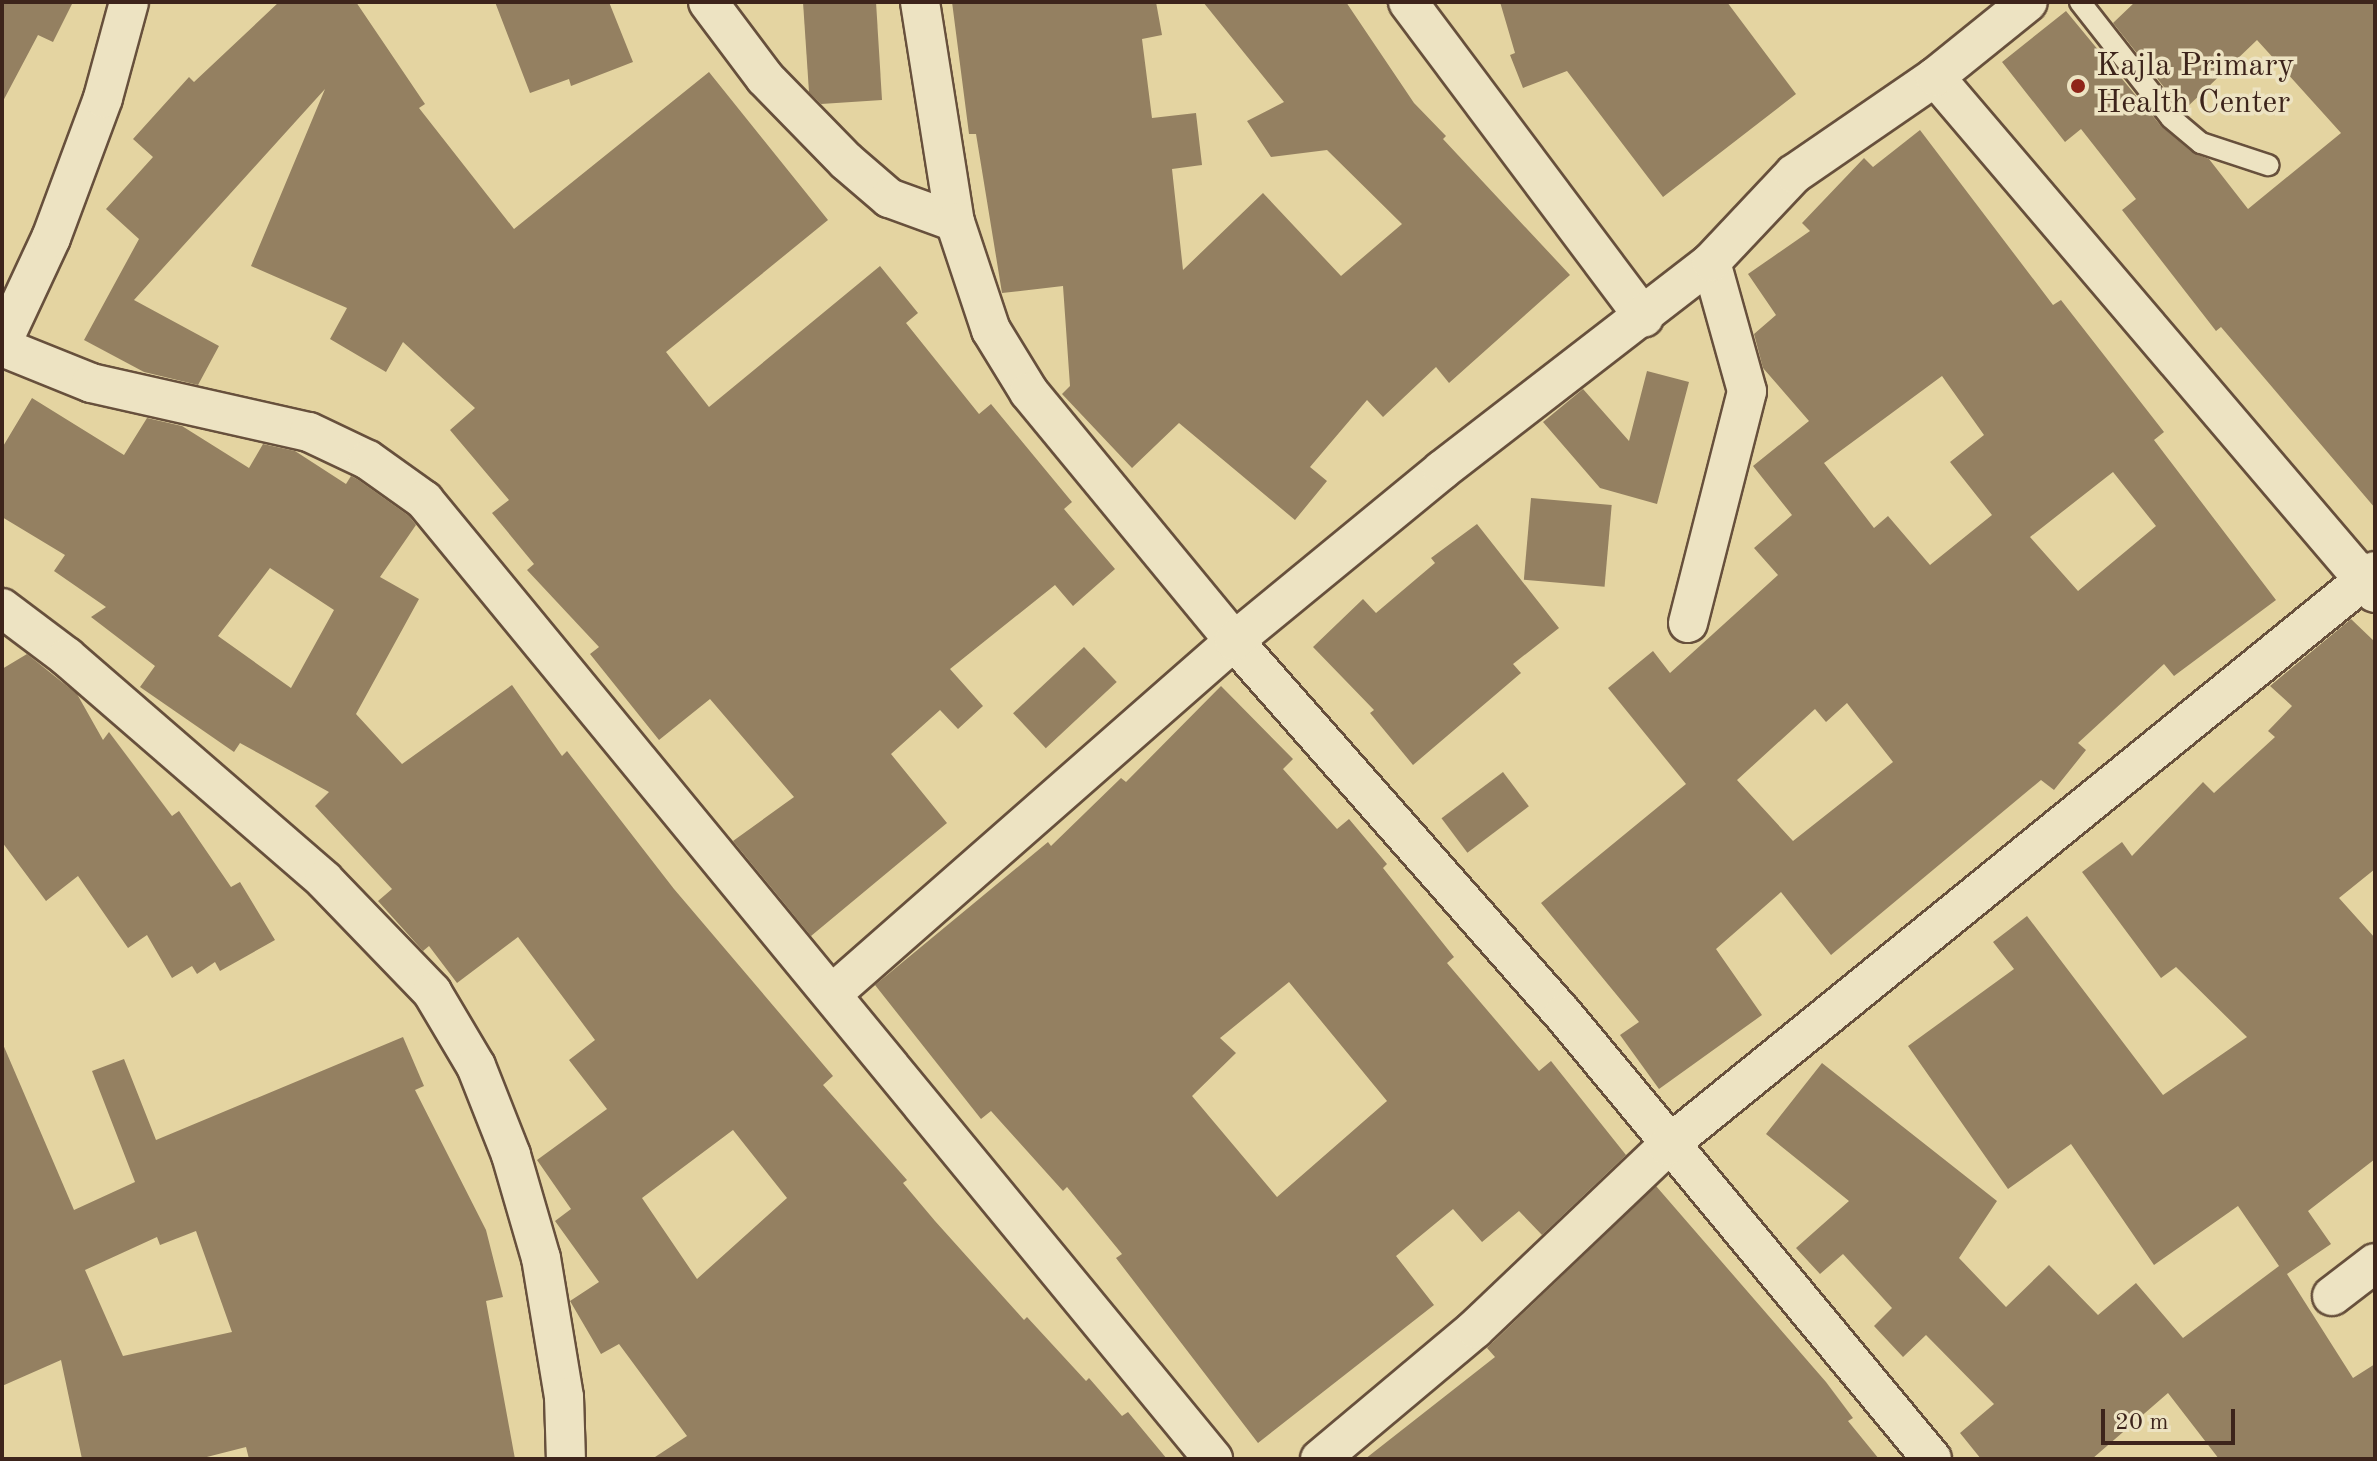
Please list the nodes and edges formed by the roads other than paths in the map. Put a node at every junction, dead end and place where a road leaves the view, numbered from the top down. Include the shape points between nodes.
1 (708, 2) edge
2 (920, 2) edge
3 (1408, 2) edge
4 (2028, 2) edge
5 (2080, 2) edge
6 (138, 7) edge
7 (1935, 77) junction
8 (2268, 165) dead end
9 (955, 222) junction
10 (1711, 262) junction
11 (1644, 317) junction
12 (2, 345) edge
13 (2371, 581) edge
14 (2, 608) edge
15 (1688, 623) dead end
16 (1234, 641) junction
17 (833, 993) junction
18 (1667, 1146) junction
19 (2375, 1263) edge
20 (2332, 1296) dead end
21 (566, 1459) edge
22 (1213, 1459) edge
23 (1320, 1459) edge
24 (1932, 1459) edge

1 - 9 street via 765,78 846,161 889,198
2 - 9 street
3 - 11 street
4 - 7 street
5 - 8 lane via 2171,118 2201,143
6 - 12 street via 51,238
7 - 10 street via 1794,174
7 - 13 street
9 - 16 street via 991,330 1029,392
10 - 11 street
10 - 15 street via 1747,391
11 - 16 street via 1442,470
12 - 17 street via 91,383 309,432 368,460 424,500
13 - 18 street
14 - 21 street via 137,716 324,880 432,992 476,1066 511,1155 541,1258 564,1397
16 - 17 street
16 - 18 street via 1563,1014
17 - 22 street
18 - 23 street via 1475,1329
18 - 24 street
19 - 20 street

